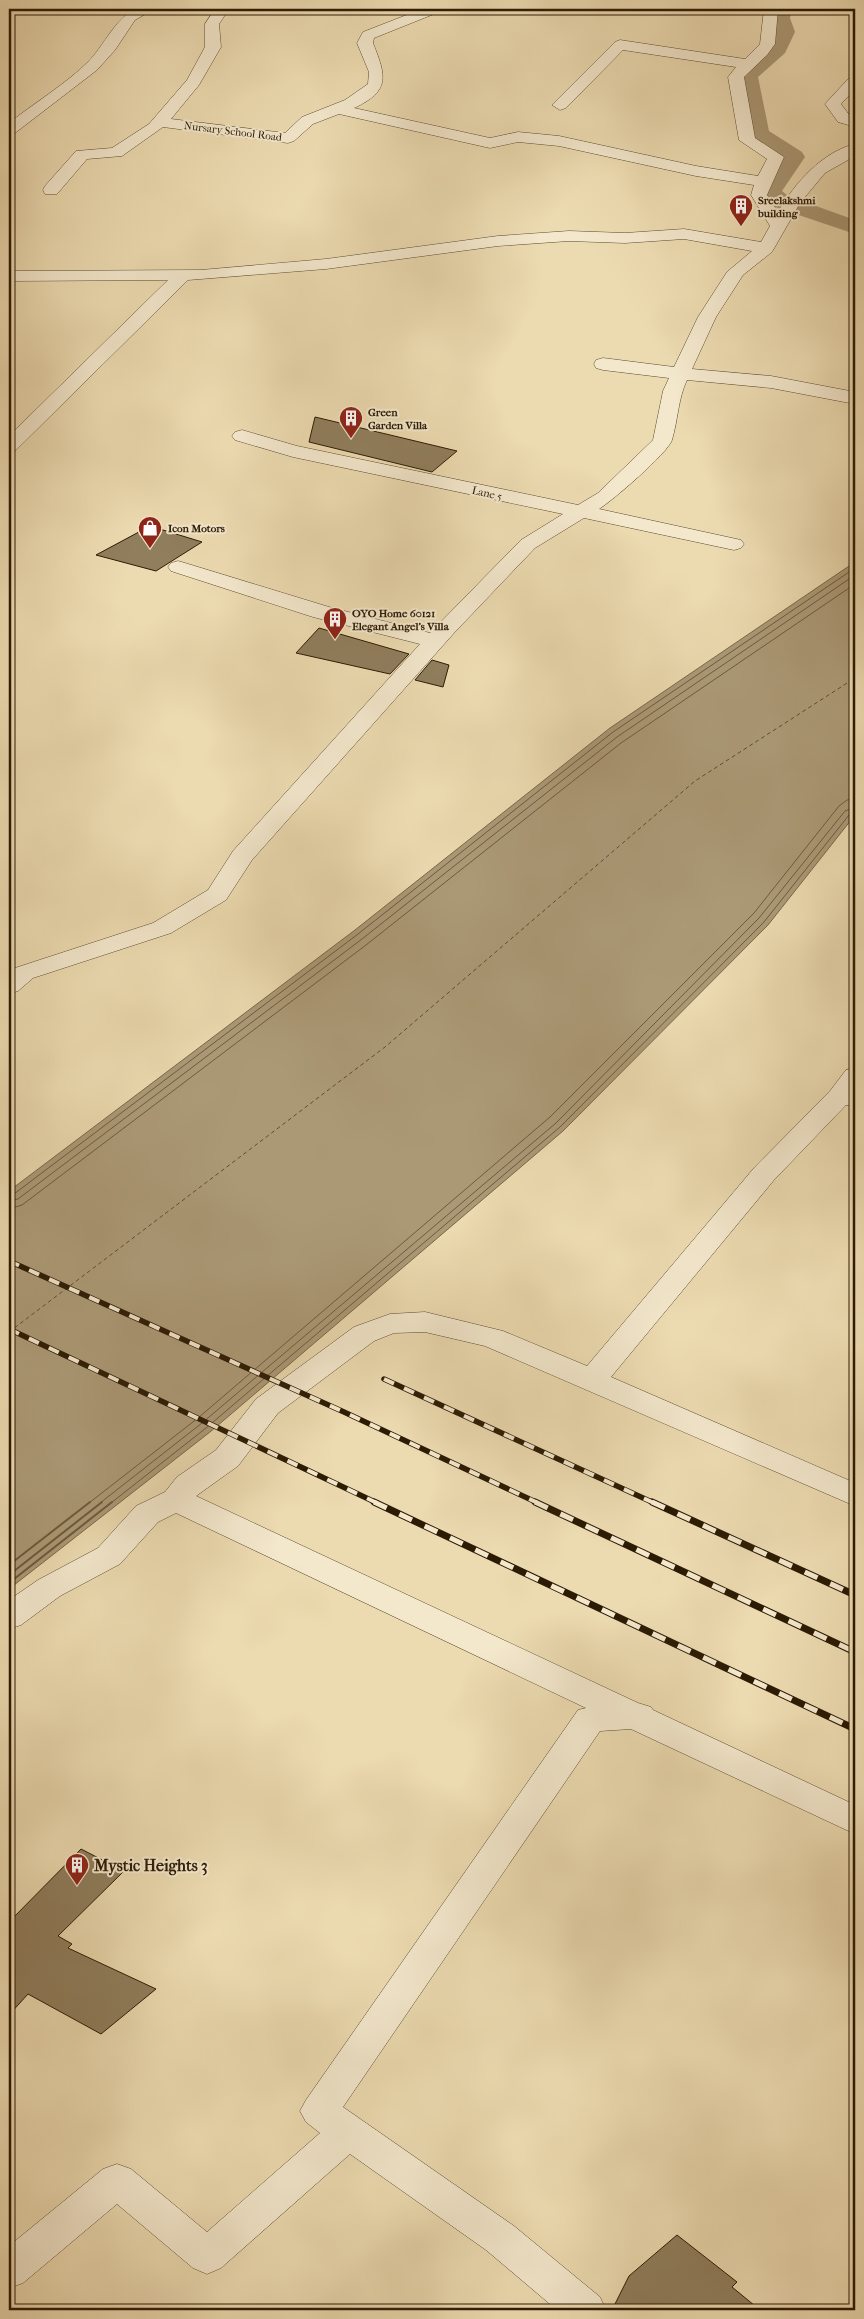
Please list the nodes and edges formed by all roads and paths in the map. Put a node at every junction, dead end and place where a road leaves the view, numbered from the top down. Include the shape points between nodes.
1 (147, 9) edge
2 (222, 9) edge
3 (434, 9) edge
4 (771, 9) edge
5 (746, 64) junction
6 (855, 80) edge
7 (560, 105) dead end
8 (338, 109) junction
9 (159, 122) junction
10 (855, 122) edge
11 (9, 130) edge
12 (855, 149) edge
13 (763, 182) junction
14 (51, 190) dead end
15 (779, 226) junction
16 (766, 248) junction
17 (183, 275) junction
18 (9, 276) edge
19 (603, 364) dead end
20 (680, 374) junction
21 (855, 398) edge
22 (242, 436) dead end
23 (9, 446) edge
24 (580, 512) junction
25 (734, 544) dead end
26 (178, 567) dead end
27 (435, 641) junction
28 (14, 974) edge
29 (850, 1090) edge
30 (592, 1380) junction
31 (855, 1495) edge
32 (176, 1500) junction
33 (9, 1617) edge
34 (639, 1716) junction
35 (855, 1820) edge
36 (348, 2132) junction
37 (9, 2270) edge
38 (586, 2310) edge

1 - 11 street via 130,17 92,67
2 - 9 street via 212,24 213,47 194,82
3 - 8 street, Nursary School Road via 368,35 365,43 377,75 376,82 364,95
4 - 5 street via 765,48
5 - 7 street via 620,45
5 - 13 street via 736,77 747,140 776,157
6 - 10 street via 833,104 844,119
8 - 9 street, Nursary School Road via 308,121 299,132 288,138
8 - 13 street via 490,143 518,137 559,141
9 - 14 street via 116,153 82,154
12 - 15 street via 819,170 793,201
13 - 15 street via 759,195
15 - 16 street
16 - 17 street via 684,234 626,238 569,236 498,241 317,264
16 - 20 street via 736,272 707,317
17 - 18 street
17 - 23 street
19 - 20 street
20 - 21 street via 771,382
20 - 24 street via 672,391 662,442 605,497
22 - 24 street, Lane 5 via 294,451
24 - 25 street, Lane 5
24 - 27 street via 528,544
26 - 27 street via 321,612
27 - 28 street via 242,856 217,895 162,928
29 - 30 street via 764,1174
30 - 31 street
30 - 32 street via 493,1338 426,1322 390,1324 364,1334 267,1406 227,1458 188,1485
32 - 33 street via 147,1514 109,1556 49,1588
32 - 34 street
34 - 35 street
34 - 36 street via 590,1719 319,2111
36 - 37 street via 207,2256 117,2182
36 - 38 street via 500,2238

